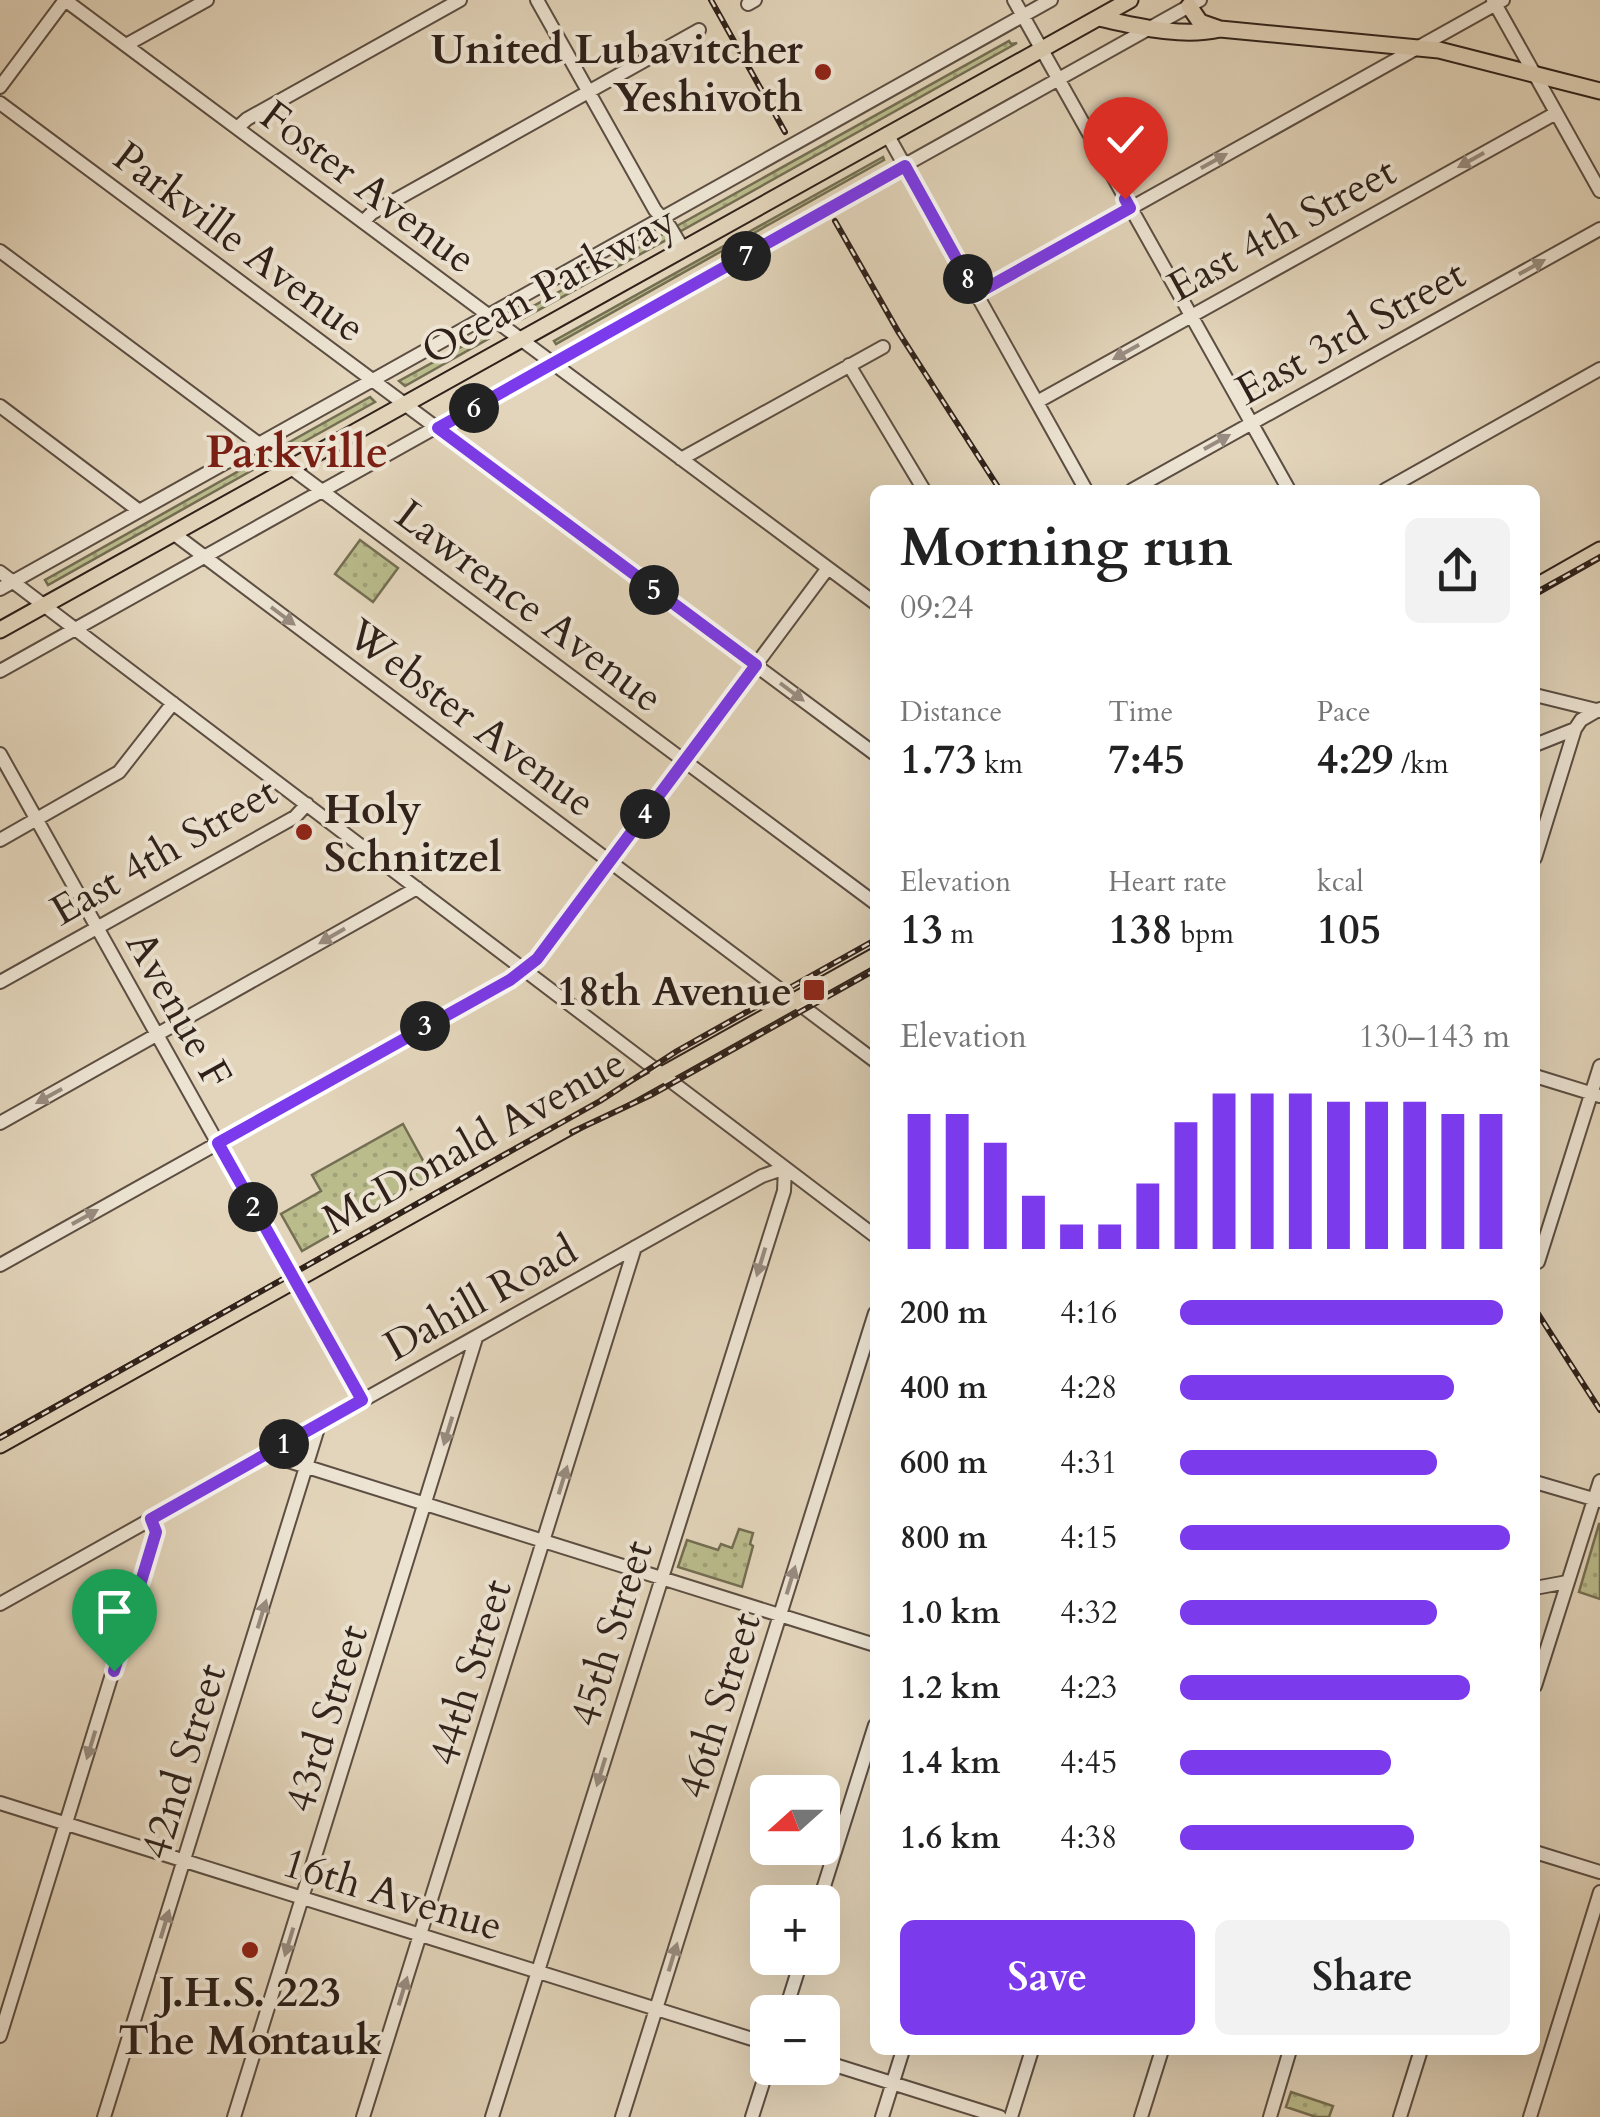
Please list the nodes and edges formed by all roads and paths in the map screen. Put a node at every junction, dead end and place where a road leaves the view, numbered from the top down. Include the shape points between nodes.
1 (65, 0) edge
2 (206, 0) edge
3 (460, 0) edge
4 (537, 0) edge
5 (1014, 0) edge
6 (1051, 0) edge
7 (1130, 0) edge
8 (1497, 2) edge
9 (1194, 3) edge
10 (1022, 16) junction
11 (1098, 18) junction
12 (1148, 29) junction
13 (1220, 29) junction
14 (700, 30) dead end
15 (126, 45) junction
16 (1041, 48) junction
17 (1418, 48) junction
18 (1534, 74) junction
19 (1058, 79) junction
20 (0, 87) edge
21 (1600, 91) edge
22 (588, 92) junction
23 (0, 103) edge
24 (1556, 113) junction
25 (237, 128) junction
26 (887, 134) junction
27 (905, 166) junction
28 (1600, 192) edge
29 (1130, 208) junction
30 (662, 218) junction
31 (363, 222) junction
32 (1600, 228) edge
33 (683, 249) junction
34 (0, 250) edge
35 (976, 294) junction
36 (1190, 315) junction
37 (488, 316) junction
38 (520, 340) junction
39 (883, 346) dead end
40 (552, 364) junction
41 (849, 366) junction
42 (1600, 370) edge
43 (372, 380) junction
44 (1037, 402) junction
45 (405, 404) junction
46 (0, 406) edge
47 (1251, 423) junction
48 (438, 428) junction
49 (258, 444) junction
50 (681, 459) junction
51 (290, 468) junction
52 (921, 485) edge
53 (1083, 485) edge
54 (1141, 485) edge
55 (1285, 485) edge
56 (1394, 485) edge
57 (324, 492) junction
58 (138, 510) junction
59 (173, 533) junction
60 (1600, 550) edge
61 (205, 558) junction
62 (828, 568) junction
63 (0, 572) edge
64 (13, 582) junction
65 (1540, 584) edge
66 (0, 590) edge
67 (870, 599) edge
68 (44, 606) junction
69 (76, 629) junction
70 (0, 630) edge
71 (756, 665) junction
72 (0, 671) edge
73 (1540, 696) edge
74 (173, 703) junction
75 (1599, 710) edge
76 (1575, 729) junction
77 (1540, 743) edge
78 (870, 750) edge
79 (0, 754) edge
80 (684, 760) junction
81 (306, 804) junction
82 (38, 819) junction
83 (0, 840) edge
84 (1540, 842) edge
85 (609, 861) junction
86 (416, 888) junction
87 (870, 899) edge
88 (98, 927) junction
89 (870, 959) edge
90 (523, 969) junction
91 (0, 982) edge
92 (795, 1001) junction
93 (158, 1035) junction
94 (870, 1057) edge
95 (1600, 1066) edge
96 (663, 1075) junction
97 (1540, 1077) edge
98 (1596, 1094) edge
99 (0, 1123) edge
100 (218, 1143) junction
101 (785, 1168) junction
102 (870, 1232) edge
103 (636, 1247) junction
104 (1540, 1256) edge
105 (0, 1264) edge
106 (293, 1279) junction
107 (870, 1329) edge
108 (476, 1338) junction
109 (362, 1400) junction
110 (319, 1425) junction
111 (0, 1444) edge
112 (266, 1454) junction
113 (308, 1468) junction
114 (1600, 1480) edge
115 (1540, 1483) edge
116 (1597, 1500) edge
117 (426, 1504) junction
118 (151, 1519) junction
119 (544, 1542) junction
120 (662, 1578) junction
121 (1567, 1582) junction
122 (1540, 1587) edge
123 (0, 1604) edge
124 (780, 1615) junction
125 (870, 1643) edge
126 (1540, 1670) edge
127 (870, 1741) edge
128 (0, 1804) edge
129 (66, 1824) junction
130 (1540, 1854) edge
131 (184, 1861) junction
132 (1600, 1872) edge
133 (824, 1885) edge
134 (1600, 1892) edge
135 (302, 1898) junction
136 (420, 1936) junction
137 (538, 1972) junction
138 (656, 2009) junction
139 (0, 2036) edge
140 (750, 2038) edge
141 (900, 2055) edge
142 (1030, 2055) edge
143 (1160, 2055) edge
144 (1289, 2055) edge
145 (1419, 2055) edge
146 (840, 2067) edge
147 (892, 2083) junction
148 (762, 2085) edge
149 (104, 2117) edge
150 (234, 2117) edge
151 (364, 2117) edge
152 (492, 2117) edge
153 (622, 2117) edge
154 (752, 2117) edge
155 (882, 2117) edge
156 (1000, 2117) edge
157 (1011, 2117) edge
158 (1141, 2117) edge
159 (1270, 2117) edge
160 (1400, 2117) edge
161 (1530, 2117) edge

1 - 15 street, Foster Avenue
1 - 20 street
2 - 15 street
3 - 25 street
4 - 22 street
5 - 10 street
6 - 10 street, Ocean Parkway
7 - 11 main road, Ocean Parkway
8 - 17 street
8 - 18 street
9 - 12 street, Ocean Parkway
9 - 13 main road via 1200,22
10 - 16 street
10 - 30 street, Ocean Parkway
11 - 12 main road
11 - 16 main road, Ocean Parkway
12 - 13 main road
12 - 19 street, Ocean Parkway
13 - 17 main road
14 - 22 street
15 - 25 street, Foster Avenue
16 - 19 street
16 - 26 main road, Ocean Parkway
17 - 18 main road
29 -> 17 street
18 - 21 main road
18 - 24 street
19 - 27 street, Ocean Parkway
19 - 29 street
22 - 30 street
22 - 31 street
23 - 43 street, Parkville Avenue
24 - 28 street
24 -> 36 street, East 4th Street
25 - 31 street, Foster Avenue
26 - 27 street
26 - 33 main road, Ocean Parkway
27 - 35 street
27 - 40 street, Ocean Parkway
29 - 35 street
29 - 36 street
30 - 33 street
30 - 37 street, Ocean Parkway
31 - 37 street, Foster Avenue
47 -> 32 street, East 3rd Street
33 - 38 main road, Ocean Parkway
34 - 49 street, Lawrence Avenue
35 - 44 street
36 -> 44 street, East 4th Street
36 - 47 street
37 - 38 street, Foster Avenue
37 - 43 street, Ocean Parkway
38 - 40 street, Foster Avenue
38 - 45 main road, Ocean Parkway
39 - 41 street
40 - 48 street, Ocean Parkway
40 - 50 street, Foster Avenue
41 - 50 street
41 - 52 street
42 - 56 street
43 - 45 street, Parkville Avenue
43 - 49 street, Ocean Parkway
44 - 53 street
45 - 48 street, Parkville Avenue
45 - 51 main road, Ocean Parkway
46 - 58 street
54 -> 47 street, East 3rd Street
47 - 55 street
48 - 57 street, Ocean Parkway
48 - 71 street, Parkville Avenue
49 - 51 street, Lawrence Avenue
49 - 58 street, Ocean Parkway
50 - 62 street, Foster Avenue
51 - 57 street, Lawrence Avenue
51 - 59 main road, Ocean Parkway
57 - 61 street, Ocean Parkway
57 - 80 street, Lawrence Avenue
58 - 64 street, Ocean Parkway
59 - 61 street, Webster Avenue
59 - 68 main road, Ocean Parkway
60 - 65 main road
61 - 69 street, Ocean Parkway
61 -> 85 street, Webster Avenue
62 - 67 street, Foster Avenue
62 - 71 street
63 - 64 street
64 - 66 street, Ocean Parkway
64 - 68 street
68 - 69 street
68 - 70 main road, Ocean Parkway
69 - 72 street, Ocean Parkway
69 - 74 street
71 -> 78 street, Parkville Avenue
71 - 80 street
73 - 75 street
74 - 81 street
74 - 82 street via 119,772
75 - 76 street
76 - 77 street
76 - 84 street
79 - 82 street, Avenue F
80 - 85 street
80 - 87 street, Lawrence Avenue
81 - 86 street
81 - 88 street, East 4th Street via 295,817
82 - 83 street
82 - 88 street, Avenue F
85 - 90 street
85 - 92 street, Webster Avenue
86 - 90 street
86 -> 93 street
88 - 91 street, East 4th Street
88 - 93 street, Avenue F
89 - 92 main road, McDonald Avenue
90 - 96 street
90 - 100 street
92 - 94 street, Webster Avenue
92 - 96 main road, McDonald Avenue
93 -> 99 street
93 - 100 street, Avenue F
95 - 98 street
96 - 101 street
96 - 106 main road, McDonald Avenue
97 - 98 street
98 - 104 street
105 -> 100 street
100 - 106 street, Avenue F
101 - 102 street
101 - 103 street, Dahill Road
101 -> 120 street, 45th Street via 784,1190
103 - 108 street, Dahill Road
119 -> 103 street, 44th Street
106 - 109 street, Avenue F
106 - 111 main road, McDonald Avenue
124 -> 107 street, 46th Street
108 - 109 street, Dahill Road
108 -> 117 street, 43rd Street
109 - 110 street, Dahill Road
110 - 112 street, Dahill Road
110 - 113 street, 42nd Street
112 - 113 street
112 - 118 street, Dahill Road
113 - 117 street
131 -> 113 street, 42nd Street
114 - 116 street
115 - 116 street
116 - 121 street
117 - 119 street
117 - 135 street, 43rd Street
118 - 123 street, Dahill Road
118 -> 129 street via 156,1532
119 - 120 street
119 - 136 street, 44th Street
120 - 124 street
120 -> 137 street, 45th Street
121 - 122 street
121 - 126 street
124 - 125 street
138 -> 124 street, 46th Street
127 - 133 street
128 - 129 street, 16th Avenue
129 - 131 street, 16th Avenue
129 - 139 street
130 - 132 street
131 - 135 street, 16th Avenue
149 -> 131 street, 42nd Street
134 - 161 street
135 - 136 street, 16th Avenue
135 -> 150 street, 43rd Street
136 - 137 street, 16th Avenue
151 -> 136 street, 44th Street
137 - 138 street, 16th Avenue
137 - 152 street, 45th Street
138 - 140 street, 16th Avenue
138 - 153 street, 46th Street
141 - 147 street
142 - 157 street
143 - 158 street
144 - 159 street
145 - 160 street
146 - 147 street
147 - 155 street
147 - 156 street
148 - 154 street

